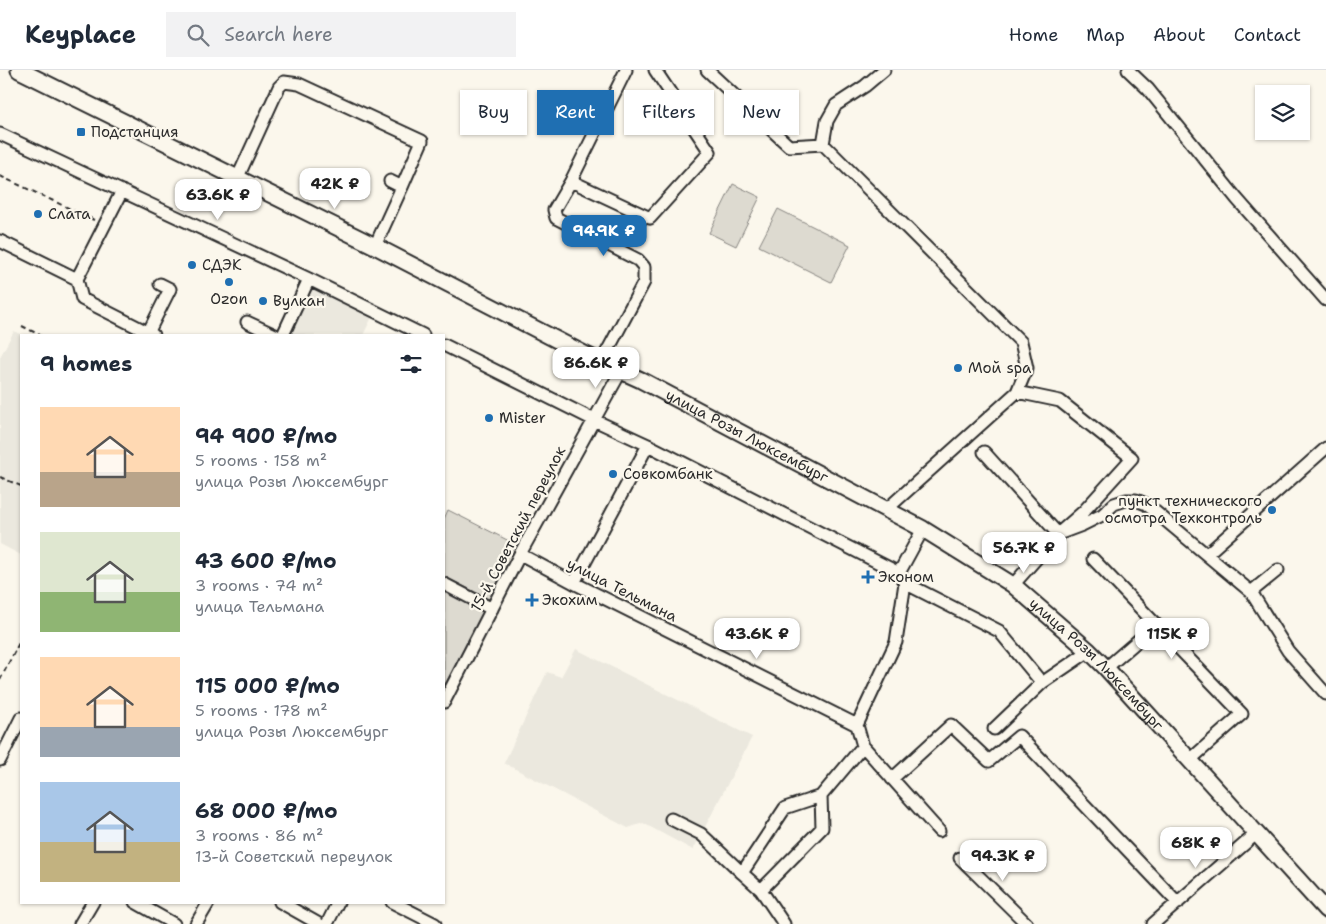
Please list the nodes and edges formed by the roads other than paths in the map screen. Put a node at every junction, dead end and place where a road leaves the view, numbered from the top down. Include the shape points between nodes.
1 (19, 70) edge
2 (626, 70) edge
3 (655, 70) edge
4 (707, 70) edge
5 (884, 70) edge
6 (1128, 70) edge
7 (37, 74) edge
8 (0, 134) edge
9 (823, 144) junction
10 (237, 179) junction
11 (390, 181) dead end
12 (571, 181) junction
13 (402, 187) junction
14 (122, 191) junction
15 (0, 240) edge
16 (374, 246) junction
17 (77, 279) junction
18 (309, 279) junction
19 (160, 284) dead end
20 (1326, 300) edge
21 (247, 322) dead end
22 (150, 334) edge
23 (273, 334) edge
24 (283, 334) edge
25 (421, 334) edge
26 (445, 346) edge
27 (602, 362) junction
28 (621, 371) junction
29 (1018, 392) junction
30 (594, 420) junction
31 (648, 445) junction
32 (1326, 448) edge
33 (984, 452) dead end
34 (887, 509) junction
35 (923, 528) junction
36 (1058, 534) junction
37 (520, 554) junction
38 (1207, 554) junction
39 (1093, 559) dead end
40 (1278, 570) dead end
41 (902, 578) junction
42 (574, 583) junction
43 (445, 584) edge
44 (1013, 585) junction
45 (1251, 592) junction
46 (492, 608) junction
47 (1156, 625) junction
48 (1088, 650) junction
49 (1106, 668) junction
50 (1042, 683) junction
51 (1326, 694) edge
52 (445, 700) edge
53 (20, 720) edge
54 (857, 725) junction
55 (994, 729) dead end
56 (863, 746) junction
57 (0, 760) edge
58 (1190, 760) junction
59 (892, 779) junction
60 (821, 796) junction
61 (671, 819) dead end
62 (939, 831) dead end
63 (1257, 833) junction
64 (960, 858) dead end
65 (742, 873) junction
66 (762, 890) junction
67 (1178, 903) junction
68 (92, 904) edge
69 (139, 904) edge
70 (208, 904) edge
71 (284, 904) edge
72 (337, 904) edge
73 (396, 904) edge
74 (1326, 910) edge
75 (80, 924) edge
76 (174, 924) edge
77 (196, 924) edge
78 (319, 924) edge
79 (327, 924) edge
80 (435, 924) edge
81 (784, 924) edge
82 (1028, 924) edge
83 (1153, 924) edge

1 - 7 main road, улица Розы Люксембург
2 - 12 street
3 - 12 street via 710,152 650,218
4 - 9 street via 789,146
5 - 9 street via 836,105 827,121
6 - 20 street via 1148,89 1237,199
7 - 10 main road, улица Розы Люксембург
8 - 14 street
9 - 29 street via 1021,342 1027,368
10 - 13 street via 284,82 299,84 422,141
10 - 16 main road, улица Розы Люксембург
11 - 13 street
12 - 27 street via 554,210 556,218 638,260 644,267 644,282
13 - 16 street
14 - 17 street
14 - 18 street
15 - 17 street
16 - 27 main road, улица Розы Люксембург
17 - 22 street via 82,299
18 - 24 street
18 - 25 street
19 - 22 street via 170,289
21 - 23 street
26 - 30 street
27 - 28 main road, улица Розы Люксембург
28 - 30 street, 15-й Советский переулок
28 - 34 main road, улица Розы Люксембург
29 - 34 street
29 - 36 street via 1060,401 1132,458 1083,512
30 - 31 street
30 - 37 street, 15-й Советский переулок
31 - 41 street
31 - 42 street
32 - 38 street
33 - 36 street
34 - 35 main road, улица Розы Люксембург
35 - 41 street
35 - 44 main road, улица Розы Люксембург
36 - 38 street via 1089,522 1114,504 1136,500 1146,504
36 - 44 street
37 - 42 street, улица Тельмана
37 - 46 street, 15-й Советский переулок
38 - 45 street
39 - 47 street
40 - 45 street
41 - 50 street via 999,631
41 - 54 street via 896,642
42 - 54 street, улица Тельмана
43 - 46 street
44 - 48 main road, улица Розы Люксембург
45 - 51 street via 1288,651
46 - 52 street, 15-й Советский переулок
47 - 49 street
47 - 58 street via 1242,714
48 - 49 main road, улица Розы Люксембург
48 - 50 street
49 - 58 main road, улица Розы Люксембург
50 - 55 street
53 - 57 street
54 - 56 street
56 - 59 street
56 - 60 street
58 - 63 main road, улица Розы Люксембург
59 - 62 street
59 - 67 street via 951,725 989,762 1019,736
60 - 65 street via 785,808
60 - 66 street via 822,828
61 - 65 street via 701,834
63 - 67 street
63 - 74 main road, улица Розы Люксембург
64 - 82 street
65 - 66 street
66 - 81 street
67 - 83 street
68 - 75 street
69 - 76 street
70 - 77 street
71 - 78 street
72 - 79 street
73 - 80 street

